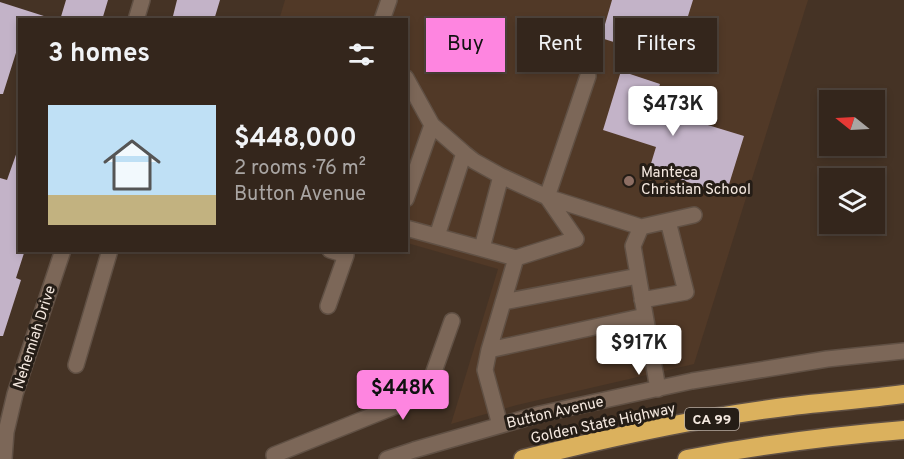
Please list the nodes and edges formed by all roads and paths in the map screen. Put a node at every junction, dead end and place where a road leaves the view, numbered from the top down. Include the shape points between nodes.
1 (142, 0) edge
2 (389, 0) edge
3 (137, 18) edge
4 (383, 18) edge
5 (588, 76) dead end
6 (408, 82) edge
7 (432, 125) junction
8 (464, 153) junction
9 (501, 176) junction
10 (408, 193) edge
11 (547, 198) junction
12 (694, 215) dead end
13 (669, 221) junction
14 (641, 227) junction
15 (408, 229) edge
16 (437, 236) junction
17 (482, 248) junction
18 (62, 252) edge
19 (109, 252) edge
20 (336, 252) edge
21 (516, 258) junction
22 (638, 276) junction
23 (642, 300) junction
24 (503, 302) junction
25 (328, 306) dead end
26 (645, 316) junction
27 (452, 321) dead end
28 (489, 350) junction
29 (904, 351) edge
30 (76, 364) dead end
31 (658, 388) junction
32 (904, 394) edge
33 (500, 425) junction
34 (904, 430) edge
35 (3, 431) edge
36 (271, 458) edge
37 (4, 459) edge
38 (387, 459) edge
39 (523, 459) edge
40 (687, 459) edge

1 - 3 street
2 - 4 street
5 - 11 street
6 - 7 street
7 - 8 street
7 - 10 street
8 - 9 street
8 - 16 street
9 - 11 street
9 - 17 street
11 - 14 street
11 - 21 street via 576,239
12 - 13 street
13 - 14 street
13 - 23 street via 686,292
14 - 22 street via 633,246
15 - 16 street
16 - 17 street
17 - 21 street
18 - 35 street, Nehemiah Drive
19 - 30 street
20 - 25 street via 346,255
21 - 24 street
22 - 23 street
22 - 24 street
23 - 26 street
24 - 28 street
26 - 28 street
26 - 31 street
27 - 36 street via 426,394
28 - 33 street via 484,370
29 - 31 street, Button Avenue via 817,361
31 - 33 street, Button Avenue
32 - 39 highway, Golden State Highway / CA 99 via 777,408 668,426
33 - 38 street, Button Avenue
34 - 40 highway, CA 99 via 751,447
35 - 37 street, Nehemiah Drive

